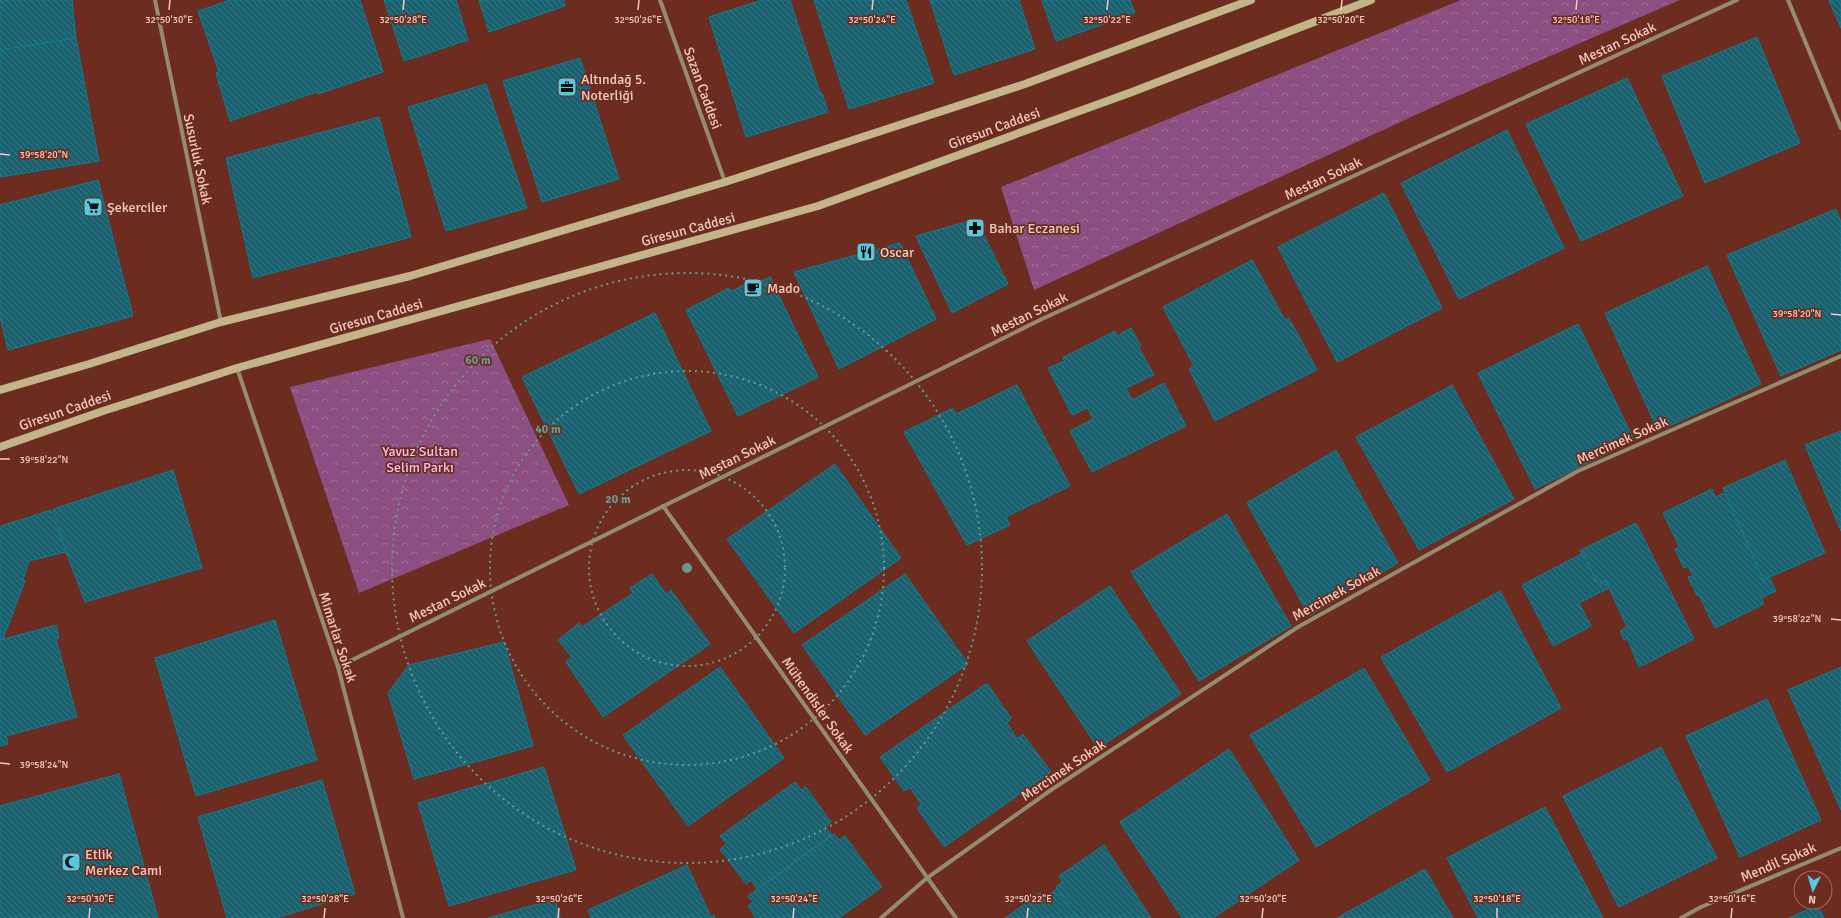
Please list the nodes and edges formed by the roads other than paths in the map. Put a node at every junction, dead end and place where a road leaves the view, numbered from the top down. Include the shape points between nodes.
1 (155, 0) edge
2 (660, 0) edge
3 (1251, 0) edge
4 (1371, 0) edge
5 (1737, 0) edge
6 (1788, 0) edge
7 (1841, 128) edge
8 (725, 182) junction
9 (221, 322) junction
10 (1841, 356) edge
11 (237, 368) junction
12 (0, 390) edge
13 (0, 447) edge
14 (663, 506) junction
15 (338, 667) junction
16 (1841, 848) edge
17 (927, 878) junction
18 (403, 918) edge
19 (881, 918) edge
20 (956, 918) edge
21 (1681, 918) edge

1 - 9 street, Susurluk Sokak
2 - 8 street, Sazan Caddesi
3 - 8 main road via 1025,84
4 - 11 main road, Giresun Caddesi via 1132,92 818,206
5 - 14 street, Mestan Sokak via 1042,319
6 - 7 street
8 - 9 main road via 410,276
9 - 12 main road
10 - 17 street, Mercimek Sokak via 1578,471 1298,627 1051,790
11 - 13 main road, Giresun Caddesi
11 - 15 street, Mimarlar Sokak
14 - 15 street, Mestan Sokak
14 - 17 street, Mühendisler Sokak
15 - 18 street, Mimarlar Sokak
16 - 21 street, Mendil Sokak via 1701,906
17 - 19 street, Mercimek Sokak
17 - 20 street, Mühendisler Sokak

